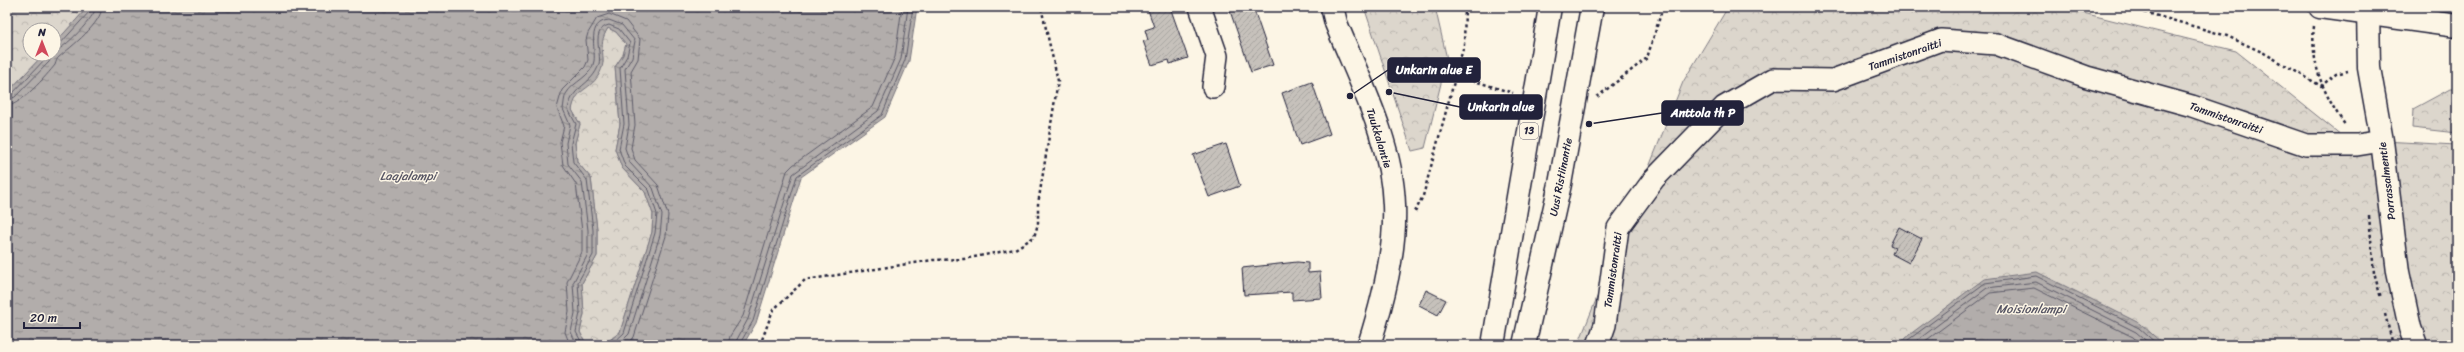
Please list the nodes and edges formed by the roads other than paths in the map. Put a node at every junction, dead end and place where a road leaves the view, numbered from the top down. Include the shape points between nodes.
1 (1200, 7) edge
2 (1332, 7) edge
3 (1550, 7) edge
4 (1592, 7) edge
5 (2368, 11) edge
6 (2317, 15) edge
7 (2457, 26) edge
8 (1213, 87) dead end
9 (2382, 140) junction
10 (1369, 345) edge
11 (1493, 345) edge
12 (1524, 345) edge
13 (1598, 345) edge
14 (2416, 345) edge

1 - 8 street via 1217,56
2 - 10 main road, Tuukkalantie via 1376,122 1388,161 1394,204 1393,237 1378,318
3 - 11 main road, 13
4 - 12 main road, Uusi Ristiinantie via 1560,184
5 - 6 main road
5 - 7 main road
5 - 9 main road, Porrassalmentie via 2369,68
9 - 13 street, Tammistonraitti via 2357,145 2306,145 2192,106 2087,77 1996,44 1941,40 1833,80 1773,79 1724,107 1654,179 1618,228 1605,325
9 - 14 main road, Porrassalmentie via 2398,272

